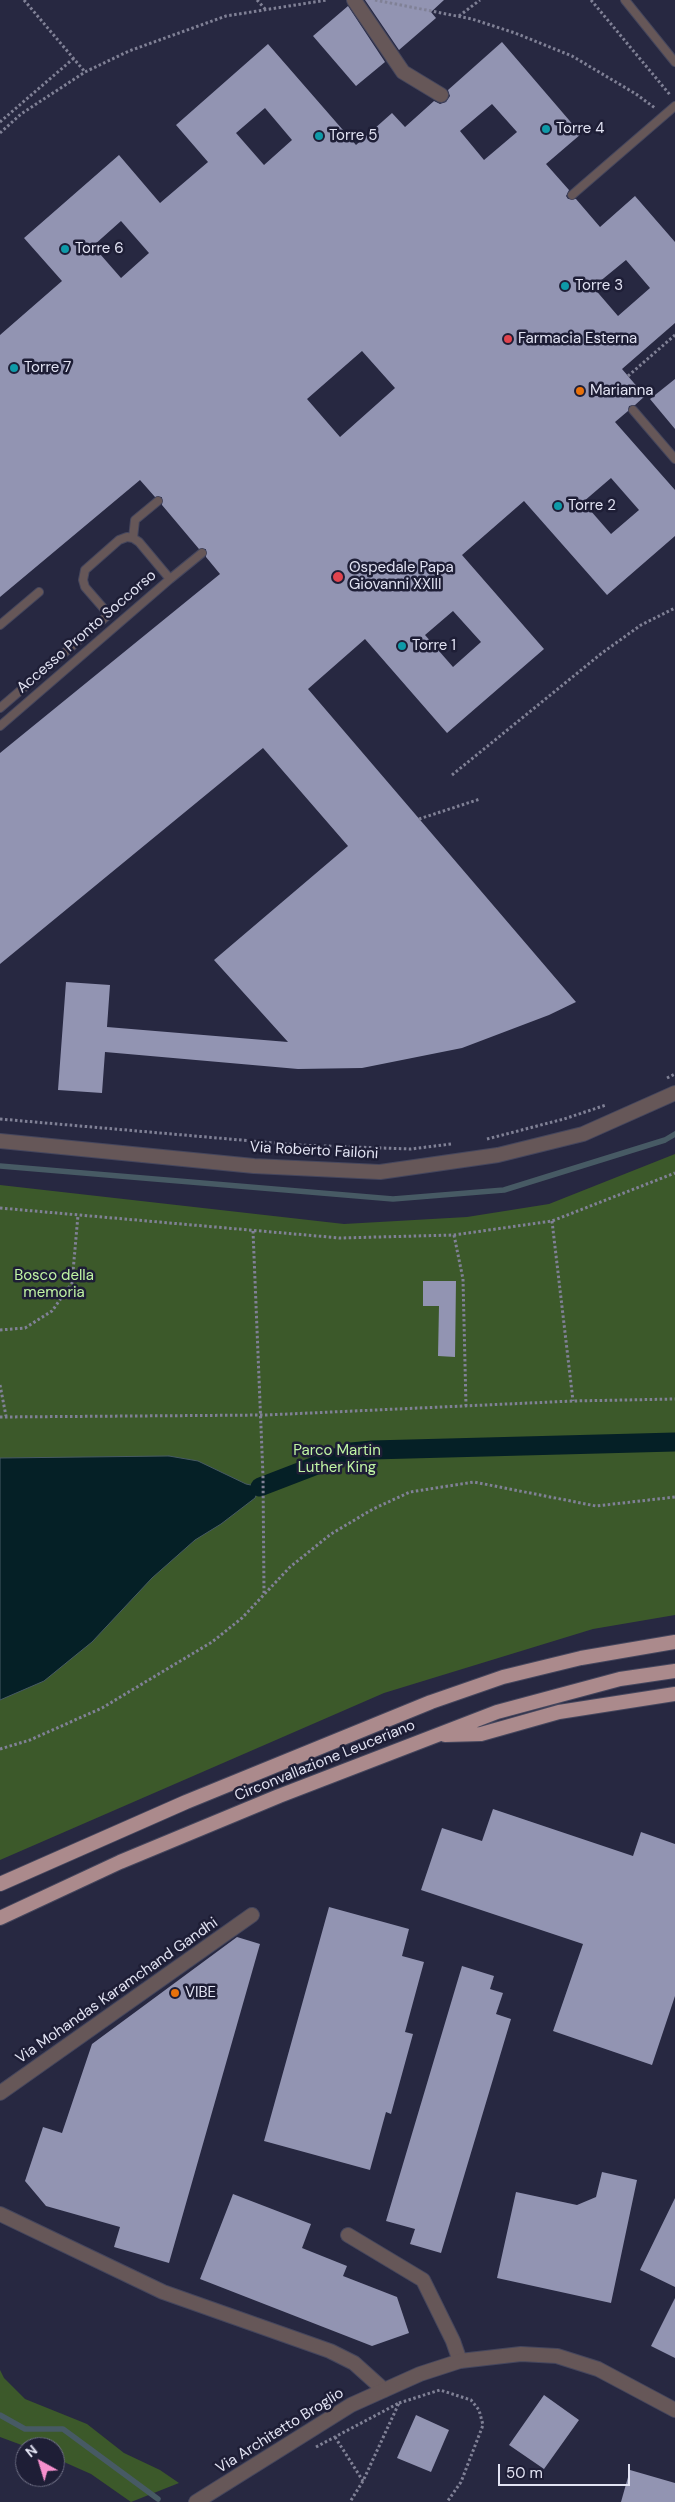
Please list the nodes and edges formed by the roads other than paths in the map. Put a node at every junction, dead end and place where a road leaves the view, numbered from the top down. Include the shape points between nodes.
1 (354, 0) edge
2 (625, 0) edge
3 (675, 62) edge
4 (441, 95) dead end
5 (675, 106) edge
6 (572, 195) dead end
7 (633, 410) dead end
8 (675, 459) edge
9 (158, 501) dead end
10 (133, 538) junction
11 (202, 553) dead end
12 (170, 579) junction
13 (39, 592) dead end
14 (0, 626) edge
15 (0, 708) edge
16 (0, 726) edge
17 (675, 1093) edge
18 (0, 1141) edge
19 (675, 1642) edge
20 (675, 1671) edge
21 (675, 1694) edge
22 (434, 1735) junction
23 (0, 1873) edge
24 (23, 1873) junction
25 (0, 1884) edge
26 (252, 1915) dead end
27 (0, 1918) edge
28 (0, 2094) edge
29 (0, 2214) edge
30 (348, 2235) dead end
31 (460, 2361) junction
32 (384, 2390) junction
33 (675, 2410) edge
34 (196, 2502) edge

1 - 4 street via 403,72
2 - 3 lane
5 - 6 lane
7 - 8 lane
9 - 10 lane via 135,520
10 - 12 lane, Accesso Pronto Soccorso
10 - 15 lane, Accesso Pronto Soccorso via 119,540 85,570 85,587 107,616
11 - 12 lane, Accesso Pronto Soccorso
12 - 16 lane, Accesso Pronto Soccorso
13 - 14 lane
17 - 18 street, Via Roberto Failoni via 583,1134 498,1155 380,1172 254,1166
19 - 24 highway, Circonvallazione Leuceriano via 582,1658 502,1678 431,1702
20 - 22 highway, Circonvallazione Leuceriano via 620,1679 558,1695 497,1712
21 - 22 highway via 559,1712 481,1734
22 - 27 highway, Circonvallazione Leuceriano via 120,1862
23 - 24 highway
24 - 25 highway, Circonvallazione Leuceriano
26 - 28 street, Via Mohandas Karamchand Gandhi
29 - 32 street via 163,2292 330,2351 354,2363
30 - 31 street via 423,2280
31 - 32 street
31 - 33 street via 521,2354 558,2356 598,2369
32 - 34 street, Via Architetto Broglio via 351,2406

